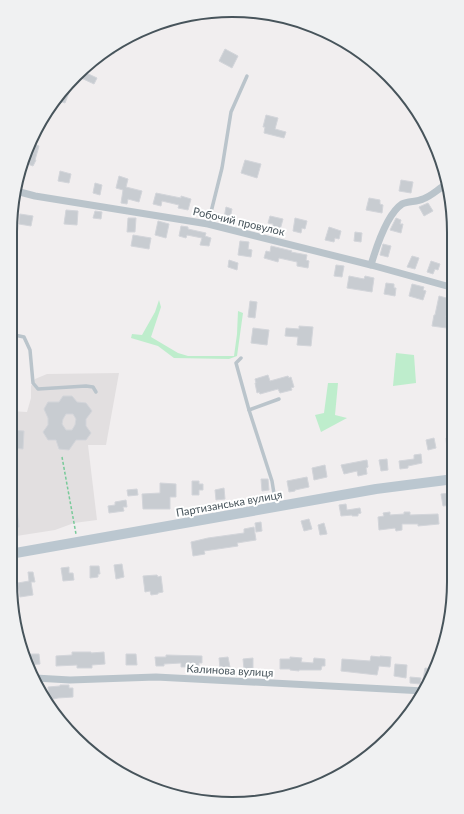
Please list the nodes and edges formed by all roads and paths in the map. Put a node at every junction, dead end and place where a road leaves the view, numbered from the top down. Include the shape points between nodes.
1 (247, 76) dead end
2 (442, 187) edge
3 (21, 192) edge
4 (208, 224) junction
5 (371, 265) junction
6 (447, 286) edge
7 (17, 335) edge
8 (240, 358) dead end
9 (96, 392) dead end
10 (279, 399) dead end
11 (249, 410) junction
12 (62, 456) dead end
13 (447, 480) edge
14 (276, 507) junction
15 (78, 542) junction
16 (17, 553) edge
17 (40, 678) edge
18 (418, 691) edge

1 - 4 lane via 231,112 222,168
2 - 5 street via 423,200 403,204 396,210 384,230
3 - 4 street, Робочий провулок
4 - 5 street, Робочий провулок
5 - 6 street, Робочий провулок
7 - 9 lane via 24,336 30,350 33,383 38,389 86,386
8 - 11 lane via 236,363
10 - 11 lane
11 - 14 lane via 272,481
12 - 15 path
13 - 14 main road, Партизанська вулиця via 376,489
14 - 15 main road, Партизанська вулиця
15 - 16 main road, Партизанська вулиця
17 - 18 street, Калинова вулиця via 70,680 156,677

